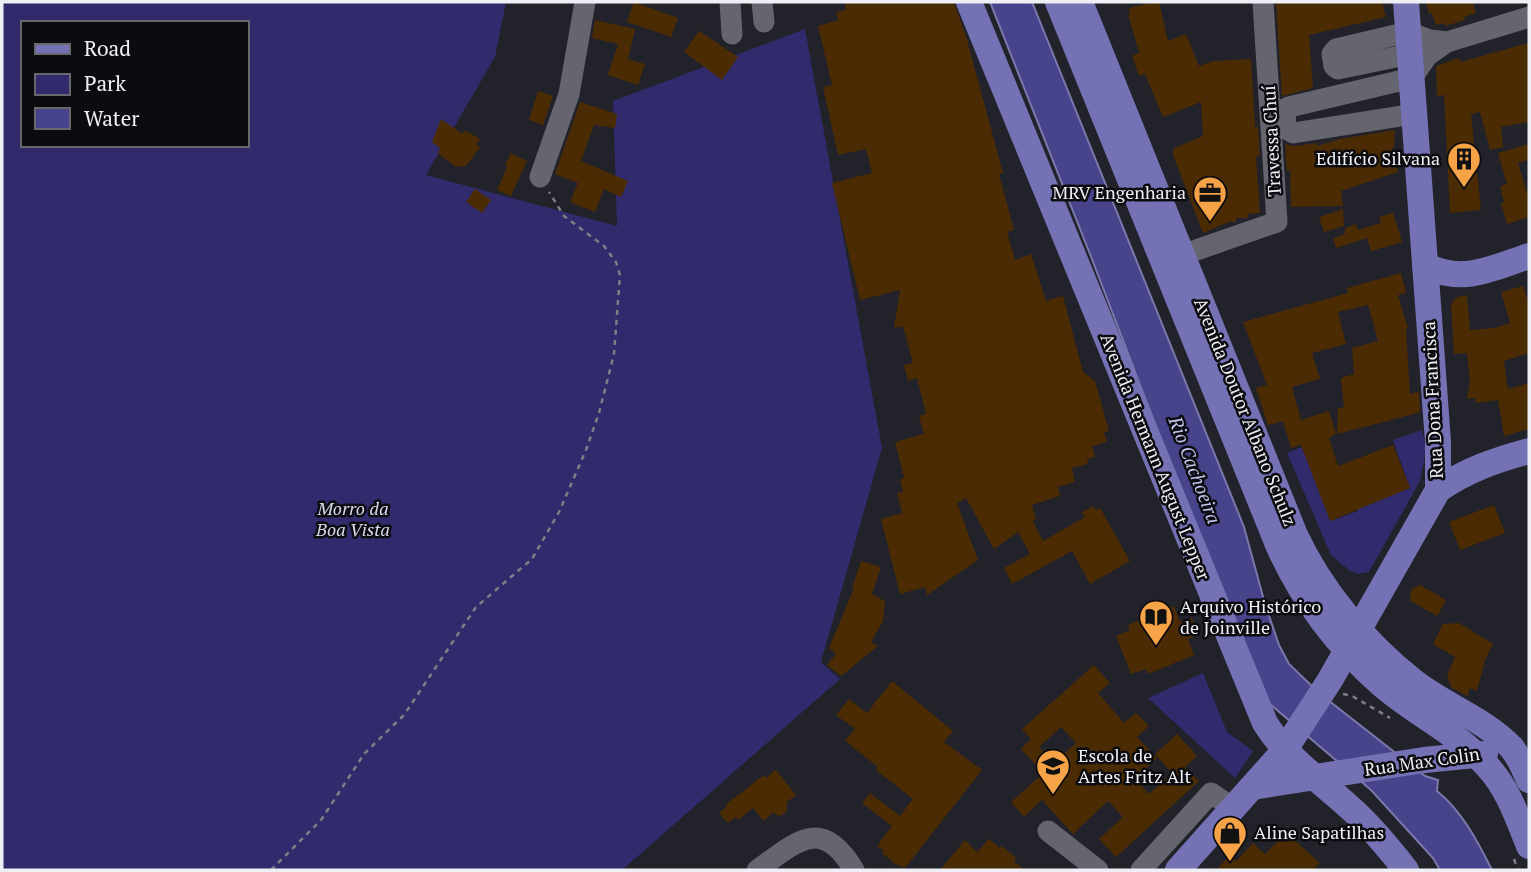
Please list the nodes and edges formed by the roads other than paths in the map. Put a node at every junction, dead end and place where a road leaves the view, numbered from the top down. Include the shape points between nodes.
1 (585, 2) edge
2 (730, 2) edge
3 (969, 2) edge
4 (1058, 2) edge
5 (1080, 2) edge
6 (1263, 2) edge
7 (1406, 2) edge
8 (1529, 17) edge
9 (732, 34) dead end
10 (1447, 42) junction
11 (1410, 55) junction
12 (1346, 92) junction
13 (1414, 114) junction
14 (1351, 125) junction
15 (540, 177) road end
16 (1182, 255) junction
17 (1529, 256) edge
18 (1425, 265) junction
19 (1529, 451) edge
20 (1438, 490) junction
21 (1324, 586) junction
22 (1382, 589) junction
23 (1353, 639) junction
24 (1444, 716) junction
25 (1290, 743) junction
26 (1521, 746) edge
27 (1476, 755) junction
28 (1420, 761) junction
29 (1315, 777) junction
30 (1529, 780) edge
31 (1252, 787) junction
32 (1233, 808) junction
33 (1048, 831) dead end
34 (1521, 852) edge
35 (757, 870) edge
36 (854, 870) edge
37 (1098, 870) edge
38 (1141, 870) edge
39 (1178, 870) edge
40 (1406, 870) edge

1 - 15 street via 569,94
2 - 9 street
3 - 25 main road, Avenida Hermann August Lepper via 1254,698 1265,723
4 - 23 main road, Avenida Doutor Albano Schulz via 1279,547 1297,584
5 - 16 main road, Avenida Doutor Albano Schulz
6 - 16 street, Travessa Chuí via 1277,222
7 - 11 main road, Rua Dona Francisca
8 - 10 street
10 - 11 street via 1427,56
10 - 11 street via 1430,40
11 - 12 street
11 - 13 main road, Rua Dona Francisca
12 - 14 street
12 - 14 street via 1285,110 1286,129 1293,133
13 - 14 street
13 - 18 main road, Rua Dona Francisca
16 - 21 main road, Avenida Doutor Albano Schulz via 1296,536
17 - 18 main road via 1462,275 1440,273
18 - 20 main road, Rua Dona Francisca
19 - 20 main road via 1476,467
20 - 22 main road, Rua Dona Francisca
21 - 22 main road via 1354,595
21 - 23 main road, Avenida Doutor Albano Schulz
22 - 23 main road, Rua Dona Francisca
23 - 24 main road, Avenida Doutor Albano Schulz via 1383,686
23 - 25 main road, Rua Dona Francisca via 1332,691
24 - 26 main road, Avenida Doutor Albano Schulz via 1485,727
24 - 27 main road, Avenida Doutor Albano Schulz
24 - 28 main road
25 - 29 main road, Avenida Hermann August Lepper
25 - 31 main road, Rua Dona Francisca
26 - 27 main road, Rua Max Colin
26 - 30 main road
27 - 28 main road, Rua Max Colin
27 - 34 main road, Avenida Doutor Albano Schulz via 1505,791
28 - 29 main road, Rua Max Colin
29 - 31 main road
29 - 40 main road, Avenida Hermann August Lepper via 1372,829
31 - 32 main road, Rua Dona Francisca
32 - 38 street via 1211,793
32 - 39 main road, Rua Dona Francisca
33 - 37 street
35 - 36 street via 800,840 812,837 827,840

